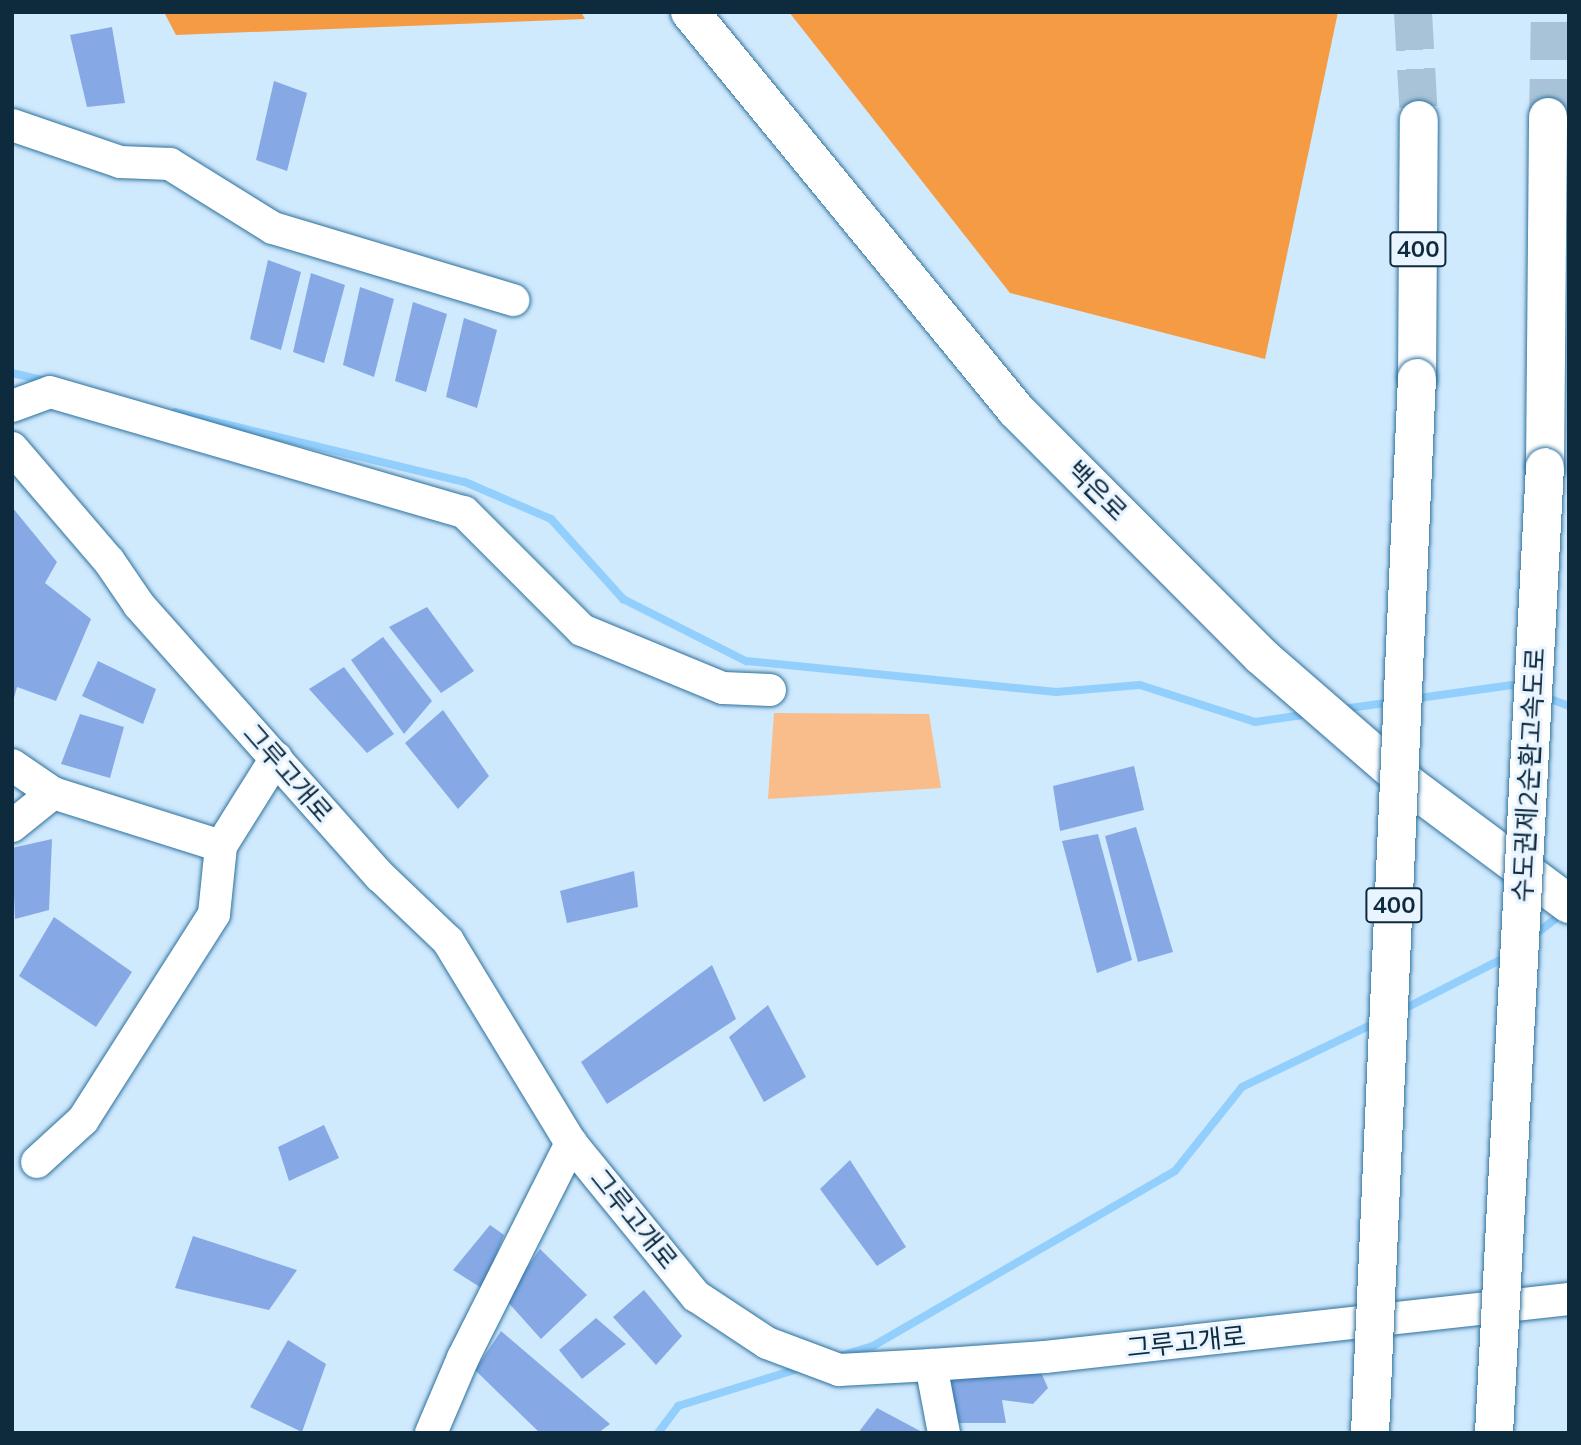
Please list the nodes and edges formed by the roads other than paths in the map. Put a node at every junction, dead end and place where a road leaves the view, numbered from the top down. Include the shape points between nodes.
1 (690, 12) edge
2 (1548, 117) tunnel mouth
3 (1419, 120) tunnel mouth
4 (12, 125) edge
5 (513, 300) dead end
6 (12, 406) edge
7 (12, 448) edge
8 (770, 690) dead end
9 (276, 758) junction
10 (12, 765) edge
11 (53, 793) junction
12 (12, 826) edge
13 (221, 846) junction
14 (1560, 897) edge
15 (571, 1143) junction
16 (37, 1162) dead end
17 (1569, 1299) edge
18 (931, 1365) junction
19 (431, 1433) edge
20 (944, 1433) edge
21 (1370, 1433) edge
22 (1494, 1433) edge

1 - 14 main road, 백은로 via 1016,410 1261,656 1408,784
2 - 22 main road, 수도권제2순환고속도로, bridge via 1545,467
3 - 21 main road, 400, bridge via 1417,378
4 - 5 street via 120,162 170,164 273,228
6 - 8 street via 50,392 464,512 582,629 723,688
7 - 9 street, 그루고개로 via 109,561 139,605
9 - 13 street
9 - 15 street, 그루고개로 via 380,876 448,941
10 - 11 street
11 - 12 street
11 - 13 street
13 - 16 street via 214,914 83,1120
15 - 18 street, 그루고개로 via 696,1296 767,1343 839,1370
15 - 19 street via 463,1358
17 - 18 street, 그루고개로 via 1086,1353
18 - 20 street

